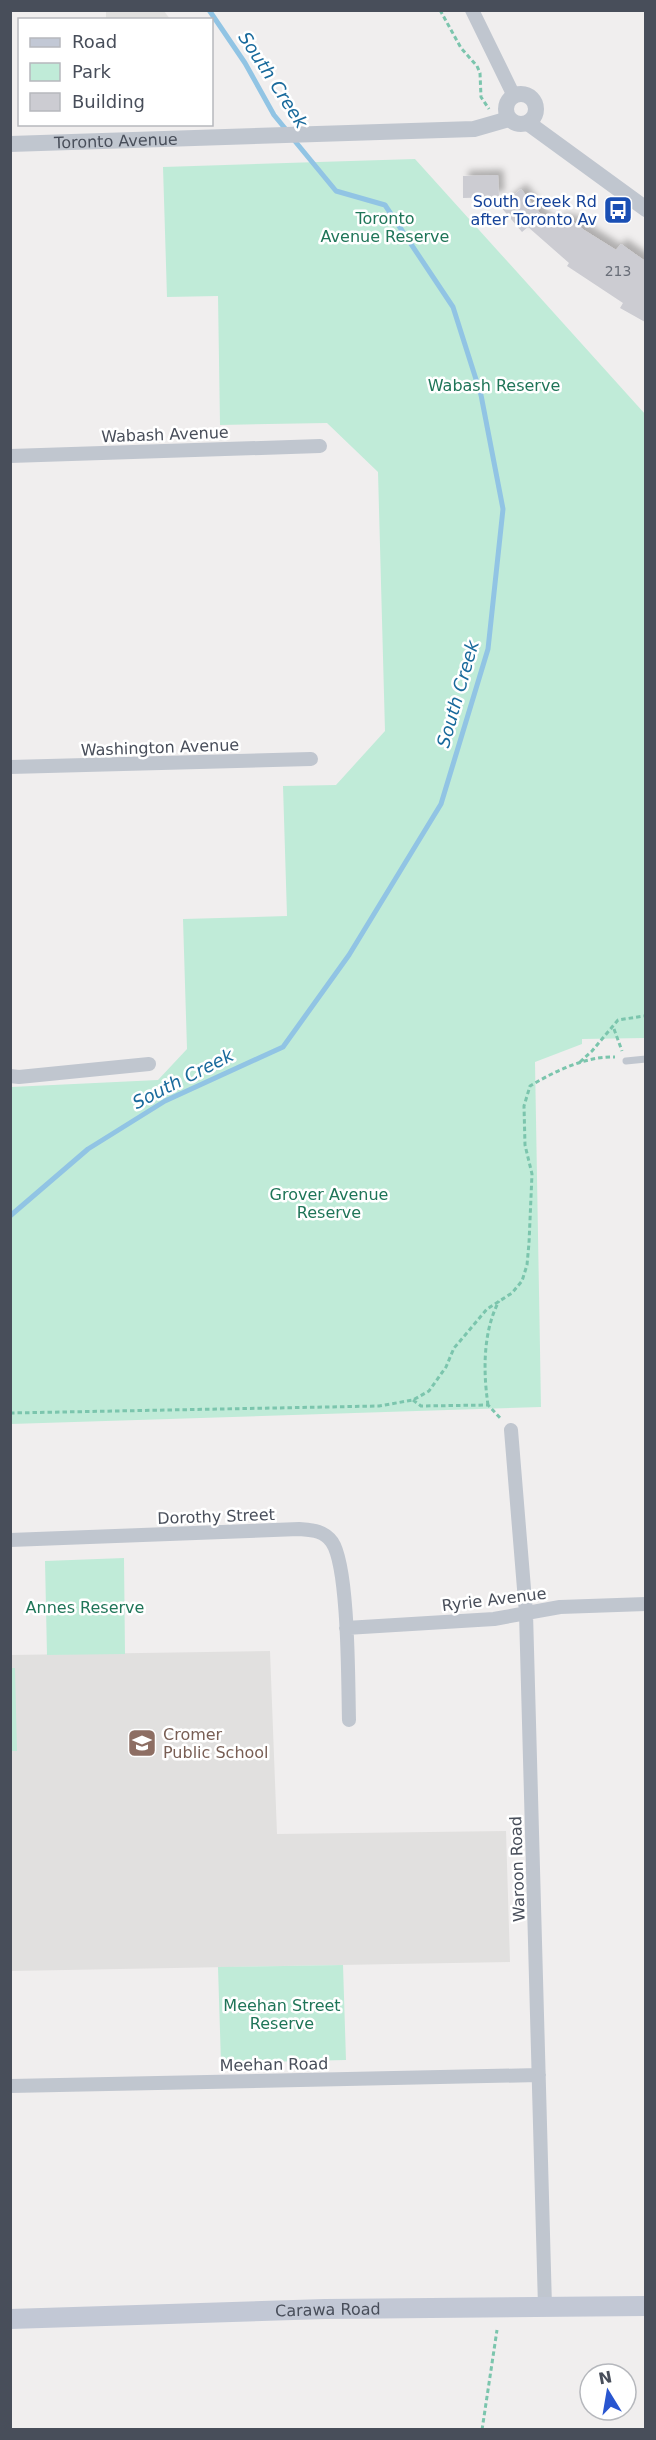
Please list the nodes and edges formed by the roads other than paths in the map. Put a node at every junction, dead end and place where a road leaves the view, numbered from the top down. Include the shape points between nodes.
1 (472, 10) edge
2 (514, 96) junction
3 (504, 121) junction
4 (528, 123) junction
5 (10, 144) edge
6 (645, 209) edge
7 (320, 446) dead end
8 (10, 456) edge
9 (311, 759) dead end
10 (10, 767) edge
11 (645, 1059) edge
12 (626, 1061) road end
13 (149, 1064) dead end
14 (10, 1076) edge
15 (511, 1430) road end
16 (10, 1540) edge
17 (645, 1604) edge
18 (526, 1613) junction
19 (346, 1628) junction
20 (349, 1720) dead end
21 (539, 2075) junction
22 (10, 2086) edge
23 (645, 2306) edge
24 (545, 2307) junction
25 (10, 2319) edge

1 - 2 street
2 - 3 street
2 - 4 street via 525,94 534,100 535,115
3 - 4 street
3 - 5 street, Toronto Avenue via 474,129
4 - 6 street
7 - 8 street, Wabash Avenue
9 - 10 street, Washington Avenue
11 - 12 lane
13 - 14 street
15 - 18 street, Waroon Road
16 - 19 street, Dorothy Street via 318,1531 332,1542 337,1557
17 - 18 street, Ryrie Avenue via 560,1607
18 - 19 street, Ryrie Avenue
18 - 21 street, Waroon Road
19 - 20 street, Dorothy Street
21 - 22 street, Meehan Road
21 - 24 street, Waroon Road
23 - 24 main road, Carawa Road
24 - 25 main road, Carawa Road

